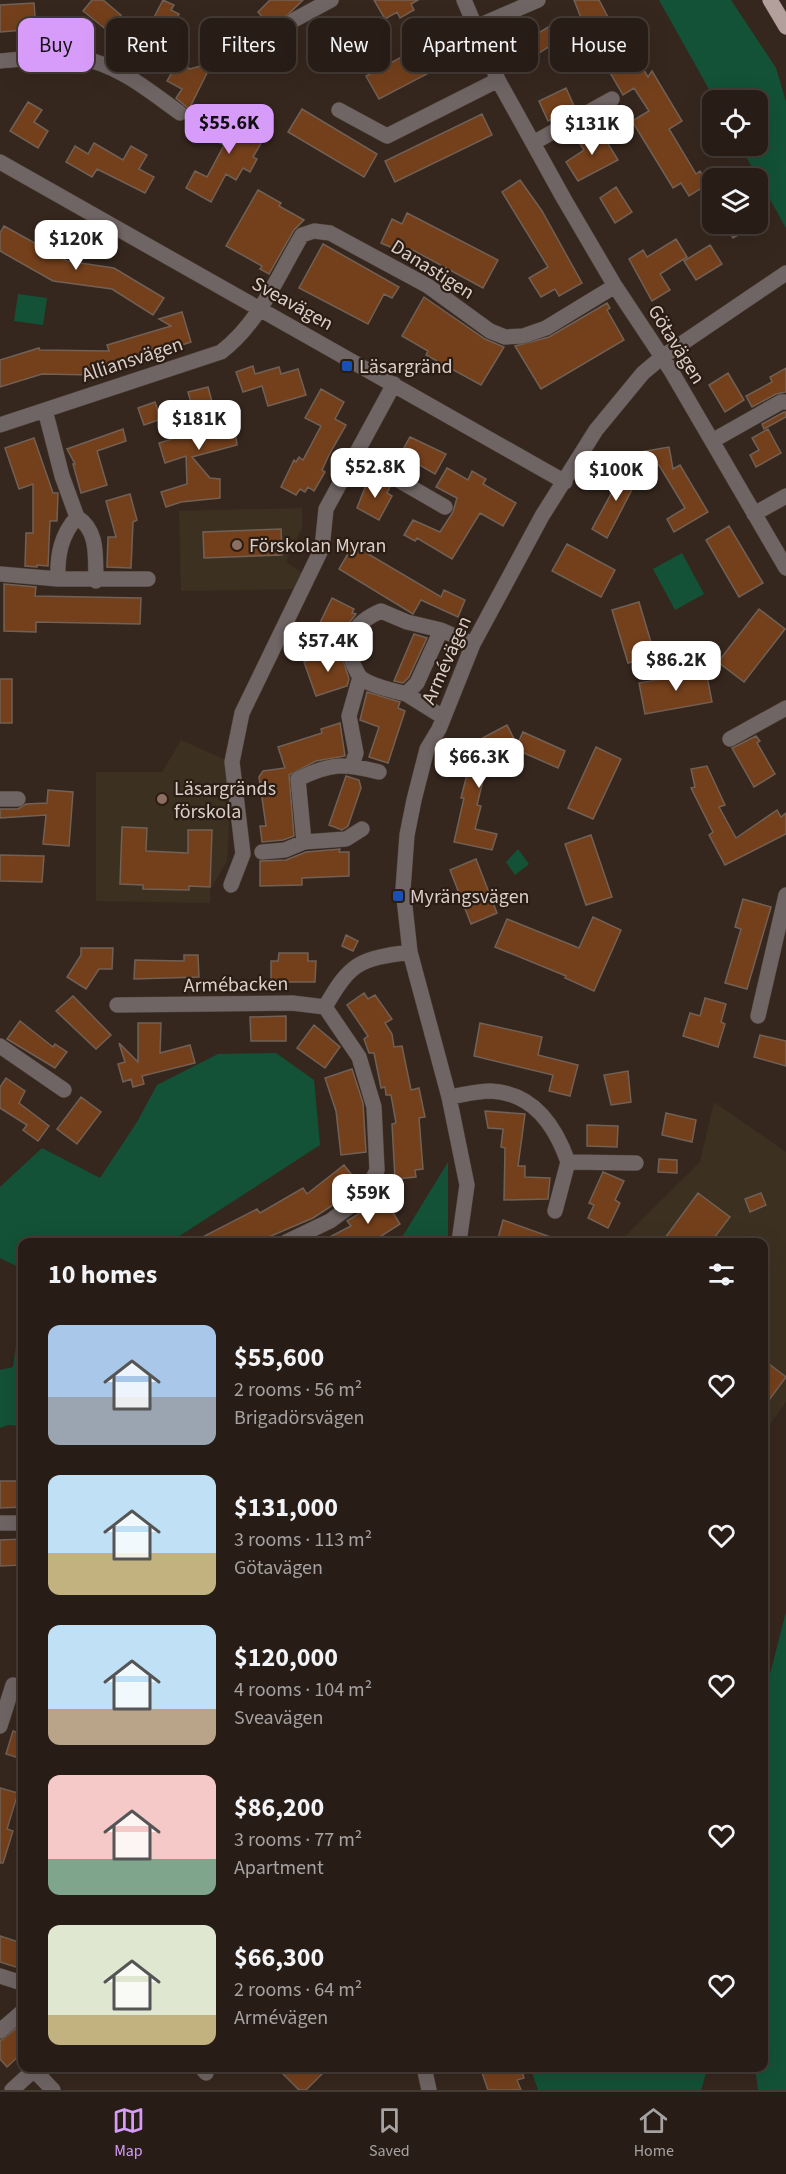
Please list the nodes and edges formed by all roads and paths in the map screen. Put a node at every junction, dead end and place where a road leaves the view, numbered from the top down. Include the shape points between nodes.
1 (331, 0) edge
2 (464, 0) edge
3 (538, 0) edge
4 (770, 0) edge
5 (472, 18) edge
6 (497, 18) edge
7 (296, 19) edge
8 (784, 23) edge
9 (0, 61) edge
10 (495, 72) edge
11 (498, 80) junction
12 (612, 99) dead end
13 (339, 110) dead end
14 (180, 113) dead end
15 (533, 143) junction
16 (0, 162) edge
17 (786, 273) edge
18 (615, 286) junction
19 (262, 310) junction
20 (662, 357) junction
21 (394, 384) junction
22 (786, 402) edge
23 (45, 410) junction
24 (0, 425) edge
25 (712, 441) junction
26 (355, 455) junction
27 (565, 482) junction
28 (786, 496) edge
29 (445, 507) dead end
30 (754, 514) junction
31 (77, 517) junction
32 (786, 568) edge
33 (0, 574) edge
34 (58, 579) junction
35 (148, 579) dead end
36 (96, 581) junction
37 (441, 630) junction
38 (473, 644) junction
39 (360, 677) junction
40 (406, 694) junction
41 (786, 708) edge
42 (443, 717) junction
43 (730, 739) dead end
44 (352, 765) junction
45 (379, 772) dead end
46 (18, 799) dead end
47 (0, 800) edge
48 (362, 829) dead end
49 (304, 842) junction
50 (262, 852) dead end
51 (231, 885) dead end
52 (786, 895) edge
53 (410, 952) junction
54 (117, 1005) dead end
55 (325, 1006) junction
56 (758, 1016) dead end
57 (0, 1046) edge
58 (64, 1090) dead end
59 (449, 1096) junction
60 (568, 1162) junction
61 (636, 1162) dead end
62 (555, 1211) dead end
63 (294, 1238) edge
64 (460, 1238) edge
65 (18, 1522) edge
66 (0, 1524) edge
67 (12, 1685) edge
68 (0, 1726) edge
69 (0, 1976) edge
70 (18, 1982) edge
71 (18, 2015) edge
72 (0, 2031) edge
73 (32, 2072) edge
74 (39, 2072) edge
75 (425, 2072) edge
76 (12, 2090) edge
77 (53, 2090) edge
78 (429, 2090) edge

1 - 7 street
2 - 5 street, Götavägen
3 - 6 street
4 - 8 main road
9 - 14 street via 58,57 91,60 132,78
10 - 11 street, Götavägen
11 - 13 street via 387,136
11 - 15 street, Götavägen
12 - 15 street
15 - 18 street, Götavägen
16 - 19 street, Sveavägen
17 - 20 street, Armévägen
18 - 19 street, Danastigen via 546,328 524,336 505,337 490,331 428,286 330,233 314,231 302,235
18 - 20 street, Götavägen
19 - 21 street, Sveavägen
19 - 23 street, Alliansvägen via 237,340 221,352
20 - 25 street, Götavägen
20 - 27 street, Armévägen via 643,372 596,430
21 - 26 street
21 - 27 street, Sveavägen
22 - 25 street
23 - 24 street, Alliansvägen
23 - 31 street
25 - 30 street, Götavägen
26 - 29 street
26 - 51 street via 326,509 322,548 242,713 232,762 243,854
27 - 38 street, Armévägen via 542,516
28 - 30 street
30 - 32 street, Götavägen
31 - 34 street via 66,529
31 - 36 street via 88,523 94,537
33 - 34 street
34 - 36 street
35 - 36 street
37 - 38 street
37 - 39 street via 381,610 364,618 351,636 349,654
37 - 40 street via 417,683
38 - 42 street, Armévägen
39 - 40 street via 381,688
39 - 44 street via 349,716 356,753
40 - 42 street
41 - 43 street
42 - 53 street, Armévägen via 427,749 407,835 403,889
44 - 45 street
44 - 49 street via 316,771 298,779
46 - 47 street
48 - 49 street via 346,839
49 - 50 street via 285,850
52 - 56 street
53 - 55 street via 372,957 343,975
53 - 59 street, Armévägen
54 - 55 street, Armébacken
55 - 63 street via 359,1057 374,1107 377,1170 364,1196 330,1221
57 - 58 street
59 - 60 street via 491,1091 525,1099 548,1120
59 - 64 street, Armévägen via 467,1185
60 - 61 street
60 - 62 street
65 - 66 street
67 - 68 street
69 - 70 street
71 - 72 street
73 - 76 street
74 - 77 street
75 - 78 street

